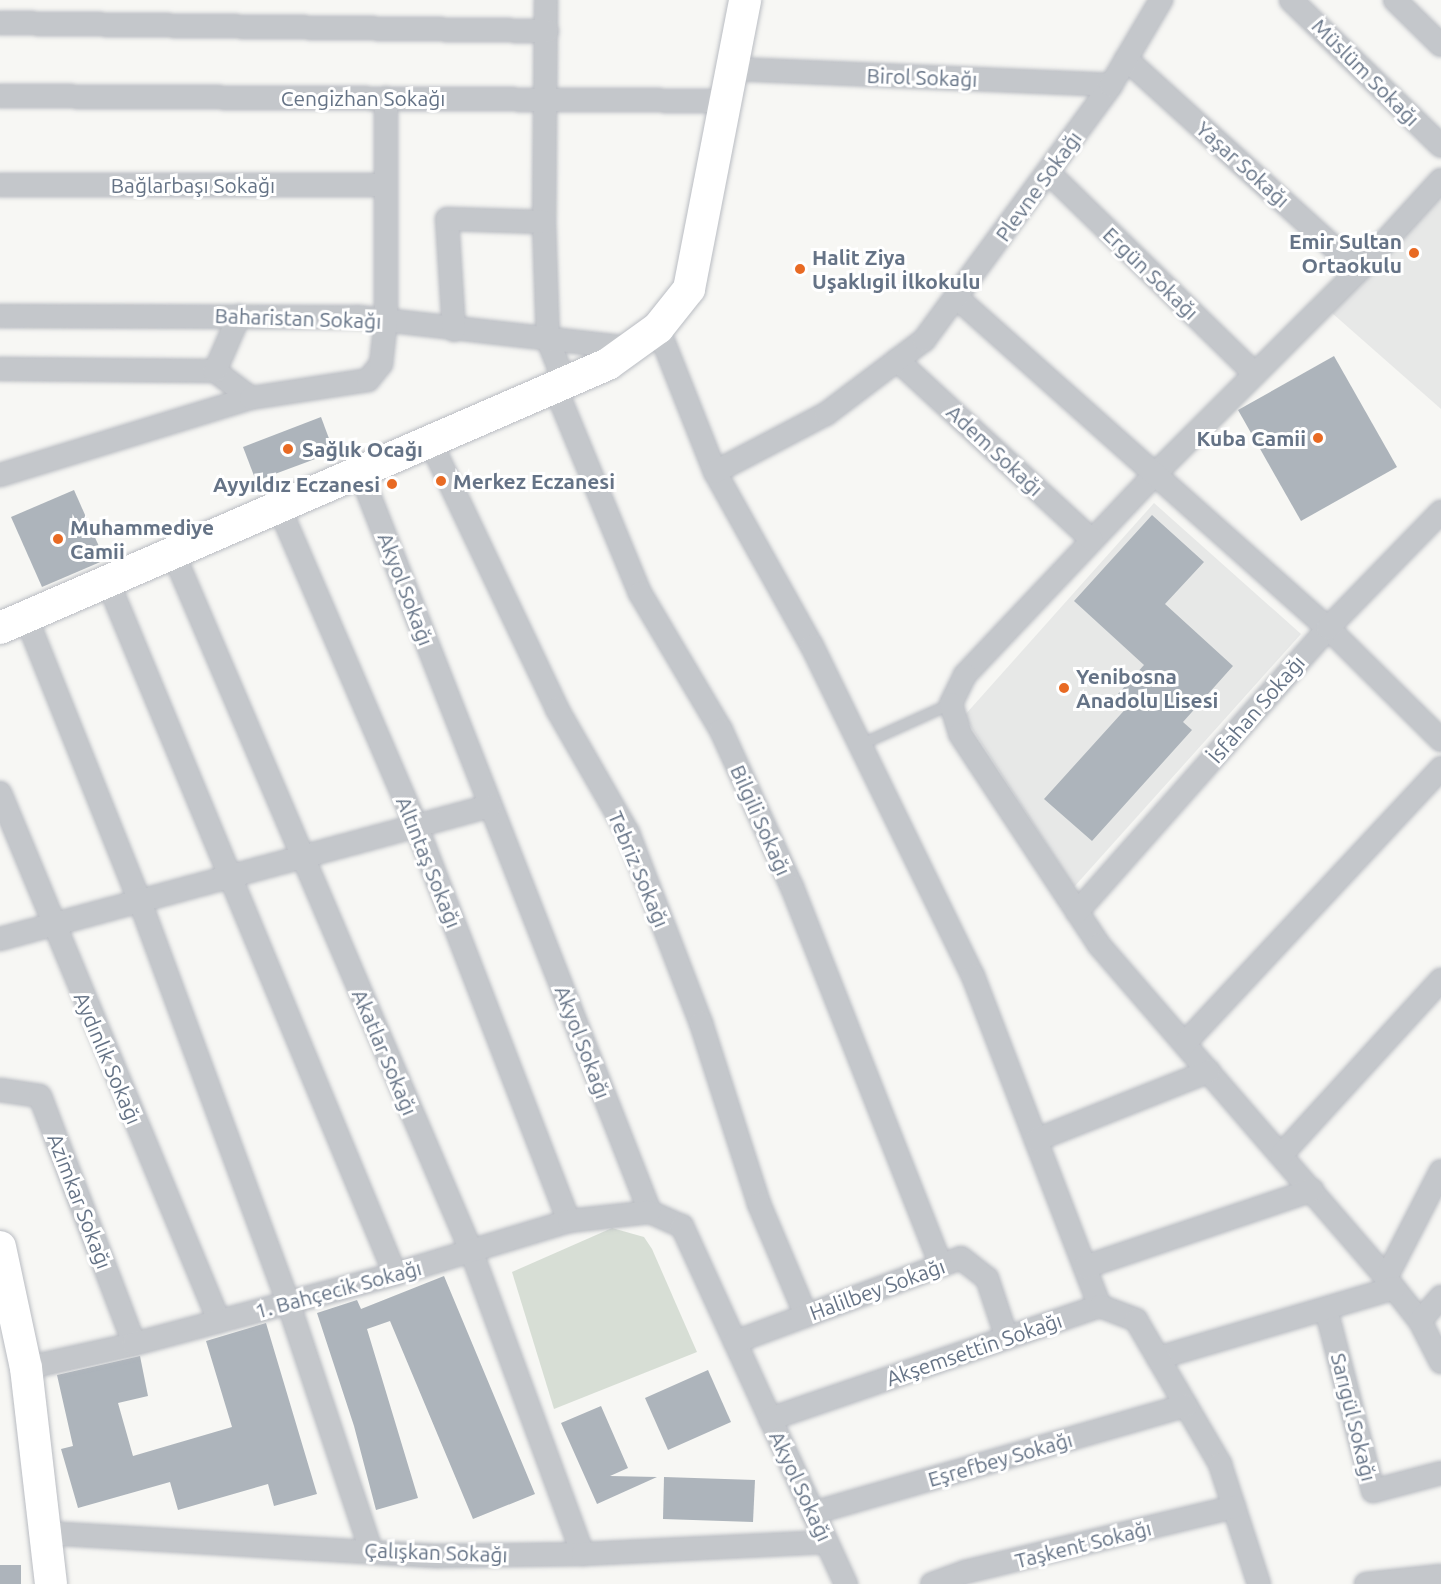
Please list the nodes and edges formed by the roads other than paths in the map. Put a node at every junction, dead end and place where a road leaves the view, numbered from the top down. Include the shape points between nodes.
1 (546, 0) edge
2 (745, 0) edge
3 (1161, 0) edge
4 (1291, 0) edge
5 (1395, 0) edge
6 (0, 22) edge
7 (547, 31) junction
8 (1441, 45) edge
9 (1126, 59) junction
10 (732, 69) junction
11 (1111, 85) junction
12 (0, 96) edge
13 (386, 98) junction
14 (546, 100) junction
15 (726, 100) junction
16 (1441, 146) edge
17 (1048, 172) junction
18 (1441, 180) edge
19 (0, 185) edge
20 (386, 185) junction
21 (544, 222) junction
22 (1359, 270) junction
23 (956, 297) junction
24 (0, 316) edge
25 (239, 316) junction
26 (386, 320) junction
27 (658, 328) junction
28 (454, 330) junction
29 (548, 340) junction
30 (630, 348) junction
31 (897, 360) junction
32 (0, 369) edge
33 (215, 370) junction
34 (1255, 374) junction
35 (560, 385) junction
36 (251, 398) junction
37 (430, 441) junction
38 (360, 472) junction
39 (716, 472) junction
40 (1155, 474) junction
41 (0, 475) edge
42 (279, 507) junction
43 (1441, 512) edge
44 (1092, 540) junction
45 (174, 555) junction
46 (108, 582) junction
47 (13, 623) edge
48 (1328, 628) junction
49 (951, 704) junction
50 (1441, 740) edge
51 (860, 745) junction
52 (1441, 768) edge
53 (0, 793) edge
54 (490, 806) junction
55 (416, 825) junction
56 (301, 857) junction
57 (229, 874) junction
58 (139, 899) junction
59 (1077, 912) junction
60 (51, 923) junction
61 (0, 939) edge
62 (1441, 980) edge
63 (1185, 1043) junction
64 (1209, 1071) junction
65 (0, 1090) edge
66 (1036, 1140) junction
67 (1282, 1154) junction
68 (1441, 1171) edge
69 (1312, 1190) junction
70 (650, 1212) junction
71 (570, 1221) junction
72 (0, 1247) edge
73 (472, 1253) junction
74 (941, 1265) junction
75 (1084, 1267) junction
76 (395, 1274) junction
77 (1390, 1283) junction
78 (1441, 1298) edge
79 (288, 1302) junction
80 (1100, 1306) junction
81 (1326, 1309) junction
82 (806, 1315) junction
83 (219, 1321) junction
84 (1420, 1321) junction
85 (10, 1336) edge
86 (1007, 1338) junction
87 (735, 1342) junction
88 (134, 1344) junction
89 (1158, 1358) junction
90 (1441, 1362) edge
91 (26, 1368) junction
92 (1186, 1405) junction
93 (771, 1419) junction
94 (1441, 1473) edge
95 (1234, 1507) junction
96 (813, 1513) junction
97 (46, 1533) junction
98 (827, 1542) junction
99 (371, 1550) junction
100 (584, 1554) junction
101 (1441, 1576) edge
102 (51, 1584) edge
103 (846, 1584) edge
104 (932, 1584) edge
105 (1258, 1584) edge
106 (1366, 1584) edge

1 - 7 street, Bilgili Sokağı
2 - 10 street
3 - 9 street, Plevne Sokağı
4 - 16 street, Müslüm Sokağı
5 - 8 street
6 - 7 street
7 - 14 street, Bilgili Sokağı
9 - 11 street, Plevne Sokağı
9 - 22 street, Yaşar Sokağı
10 - 11 street, Birol Sokağı
10 - 15 street
11 - 17 street, Plevne Sokağı
12 - 13 street, Cengizhan Sokağı
13 - 14 street, Cengizhan Sokağı
13 - 20 street
14 - 15 street, Cengizhan Sokağı
14 - 21 street, Bilgili Sokağı
15 - 27 street via 689,289
17 - 23 street, Plevne Sokağı
17 - 34 street, Ergün Sokağı
18 - 22 street
19 - 20 street, Bağlarbaşı Sokağı
20 - 26 street
21 - 28 street via 447,219
21 - 29 street, Bilgili Sokağı
22 - 34 street
23 - 31 street, Plevne Sokağı via 924,340
23 - 40 street
24 - 25 street, Baharistan Sokağı
25 - 26 street, Baharistan Sokağı
25 - 33 street
26 - 28 street, Baharistan Sokağı
26 - 36 street via 381,364 368,380
27 - 30 street
27 - 39 street
28 - 29 street, Baharistan Sokağı
29 - 30 street, Baharistan Sokağı
29 - 35 street, Bilgili Sokağı
30 - 35 street via 608,364
31 - 39 street, Plevne Sokağı via 826,414
31 - 44 street, Adem Sokağı
32 - 33 street
33 - 36 street
34 - 40 street
35 - 37 street
35 - 74 street, Bilgili Sokağı via 640,593 721,730 792,887
36 - 41 street
37 - 38 street
37 - 82 street, Tebriz Sokağı via 552,699 628,833 701,1023 759,1204
38 - 42 street
38 - 54 street, Akyol Sokağı
39 - 51 street via 812,646
40 - 44 street
40 - 48 street
42 - 45 street
42 - 55 street, Altıntaş Sokağı
43 - 48 street, İsfahan Sokağı
44 - 49 street via 965,675
45 - 46 street
45 - 56 street, Akatlar Sokağı
46 - 47 street
46 - 57 street
47 - 58 street
48 - 50 street
48 - 59 street, İsfahan Sokağı
49 - 51 lane
49 - 59 street via 960,734
51 - 66 street via 973,976
52 - 63 street
53 - 60 street, Aydınlık Sokağı
54 - 55 street
54 - 70 street, Akyol Sokağı
55 - 56 street
55 - 71 street, Altıntaş Sokağı
56 - 57 street
56 - 73 street, Akatlar Sokağı
57 - 58 street
57 - 76 street
58 - 60 street
58 - 79 street
59 - 63 street via 1099,945
60 - 61 street
60 - 83 street, Aydınlık Sokağı
62 - 67 street
63 - 64 street
64 - 66 street
64 - 67 street
65 - 88 street, Azimkar Sokağı via 40,1096
66 - 75 street
67 - 69 street
68 - 77 street
69 - 75 street
69 - 77 street
70 - 71 street, 1. Bahçecik Sokağı
70 - 87 street, Akyol Sokağı via 682,1226
71 - 73 street, 1. Bahçecik Sokağı
72 - 85 street
73 - 76 street, 1. Bahçecik Sokağı
73 - 100 street, Akatlar Sokağı
74 - 82 street, Halilbey Sokağı
74 - 86 street, Halilbey Sokağı via 961,1258 987,1278
75 - 80 street
76 - 79 street, 1. Bahçecik Sokağı
77 - 81 street
77 - 84 street
78 - 84 street
79 - 83 street, 1. Bahçecik Sokağı
79 - 99 street
80 - 86 street, Akşemsettin Sokağı
80 - 89 street via 1136,1320
81 - 89 street
81 - 94 street, Sarıgül Sokağı via 1373,1491
82 - 87 street, Halilbey Sokağı
83 - 88 street, 1. Bahçecik Sokağı
84 - 90 street
85 - 91 street
86 - 93 street, Akşemsettin Sokağı
87 - 93 street, Akyol Sokağı
88 - 91 street, 1. Bahçecik Sokağı
89 - 92 street
91 - 97 street
92 - 95 street via 1220,1464
92 - 96 street, Eşrefbey Sokağı
93 - 96 street, Akyol Sokağı
95 - 104 street, Taşkent Sokağı via 965,1572
95 - 105 street
96 - 98 street, Akyol Sokağı
97 - 99 street, Çalışkan Sokağı
97 - 102 street
98 - 100 street, Çalışkan Sokağı
98 - 103 street, Akyol Sokağı
99 - 100 street, Çalışkan Sokağı via 438,1556
101 - 106 street

